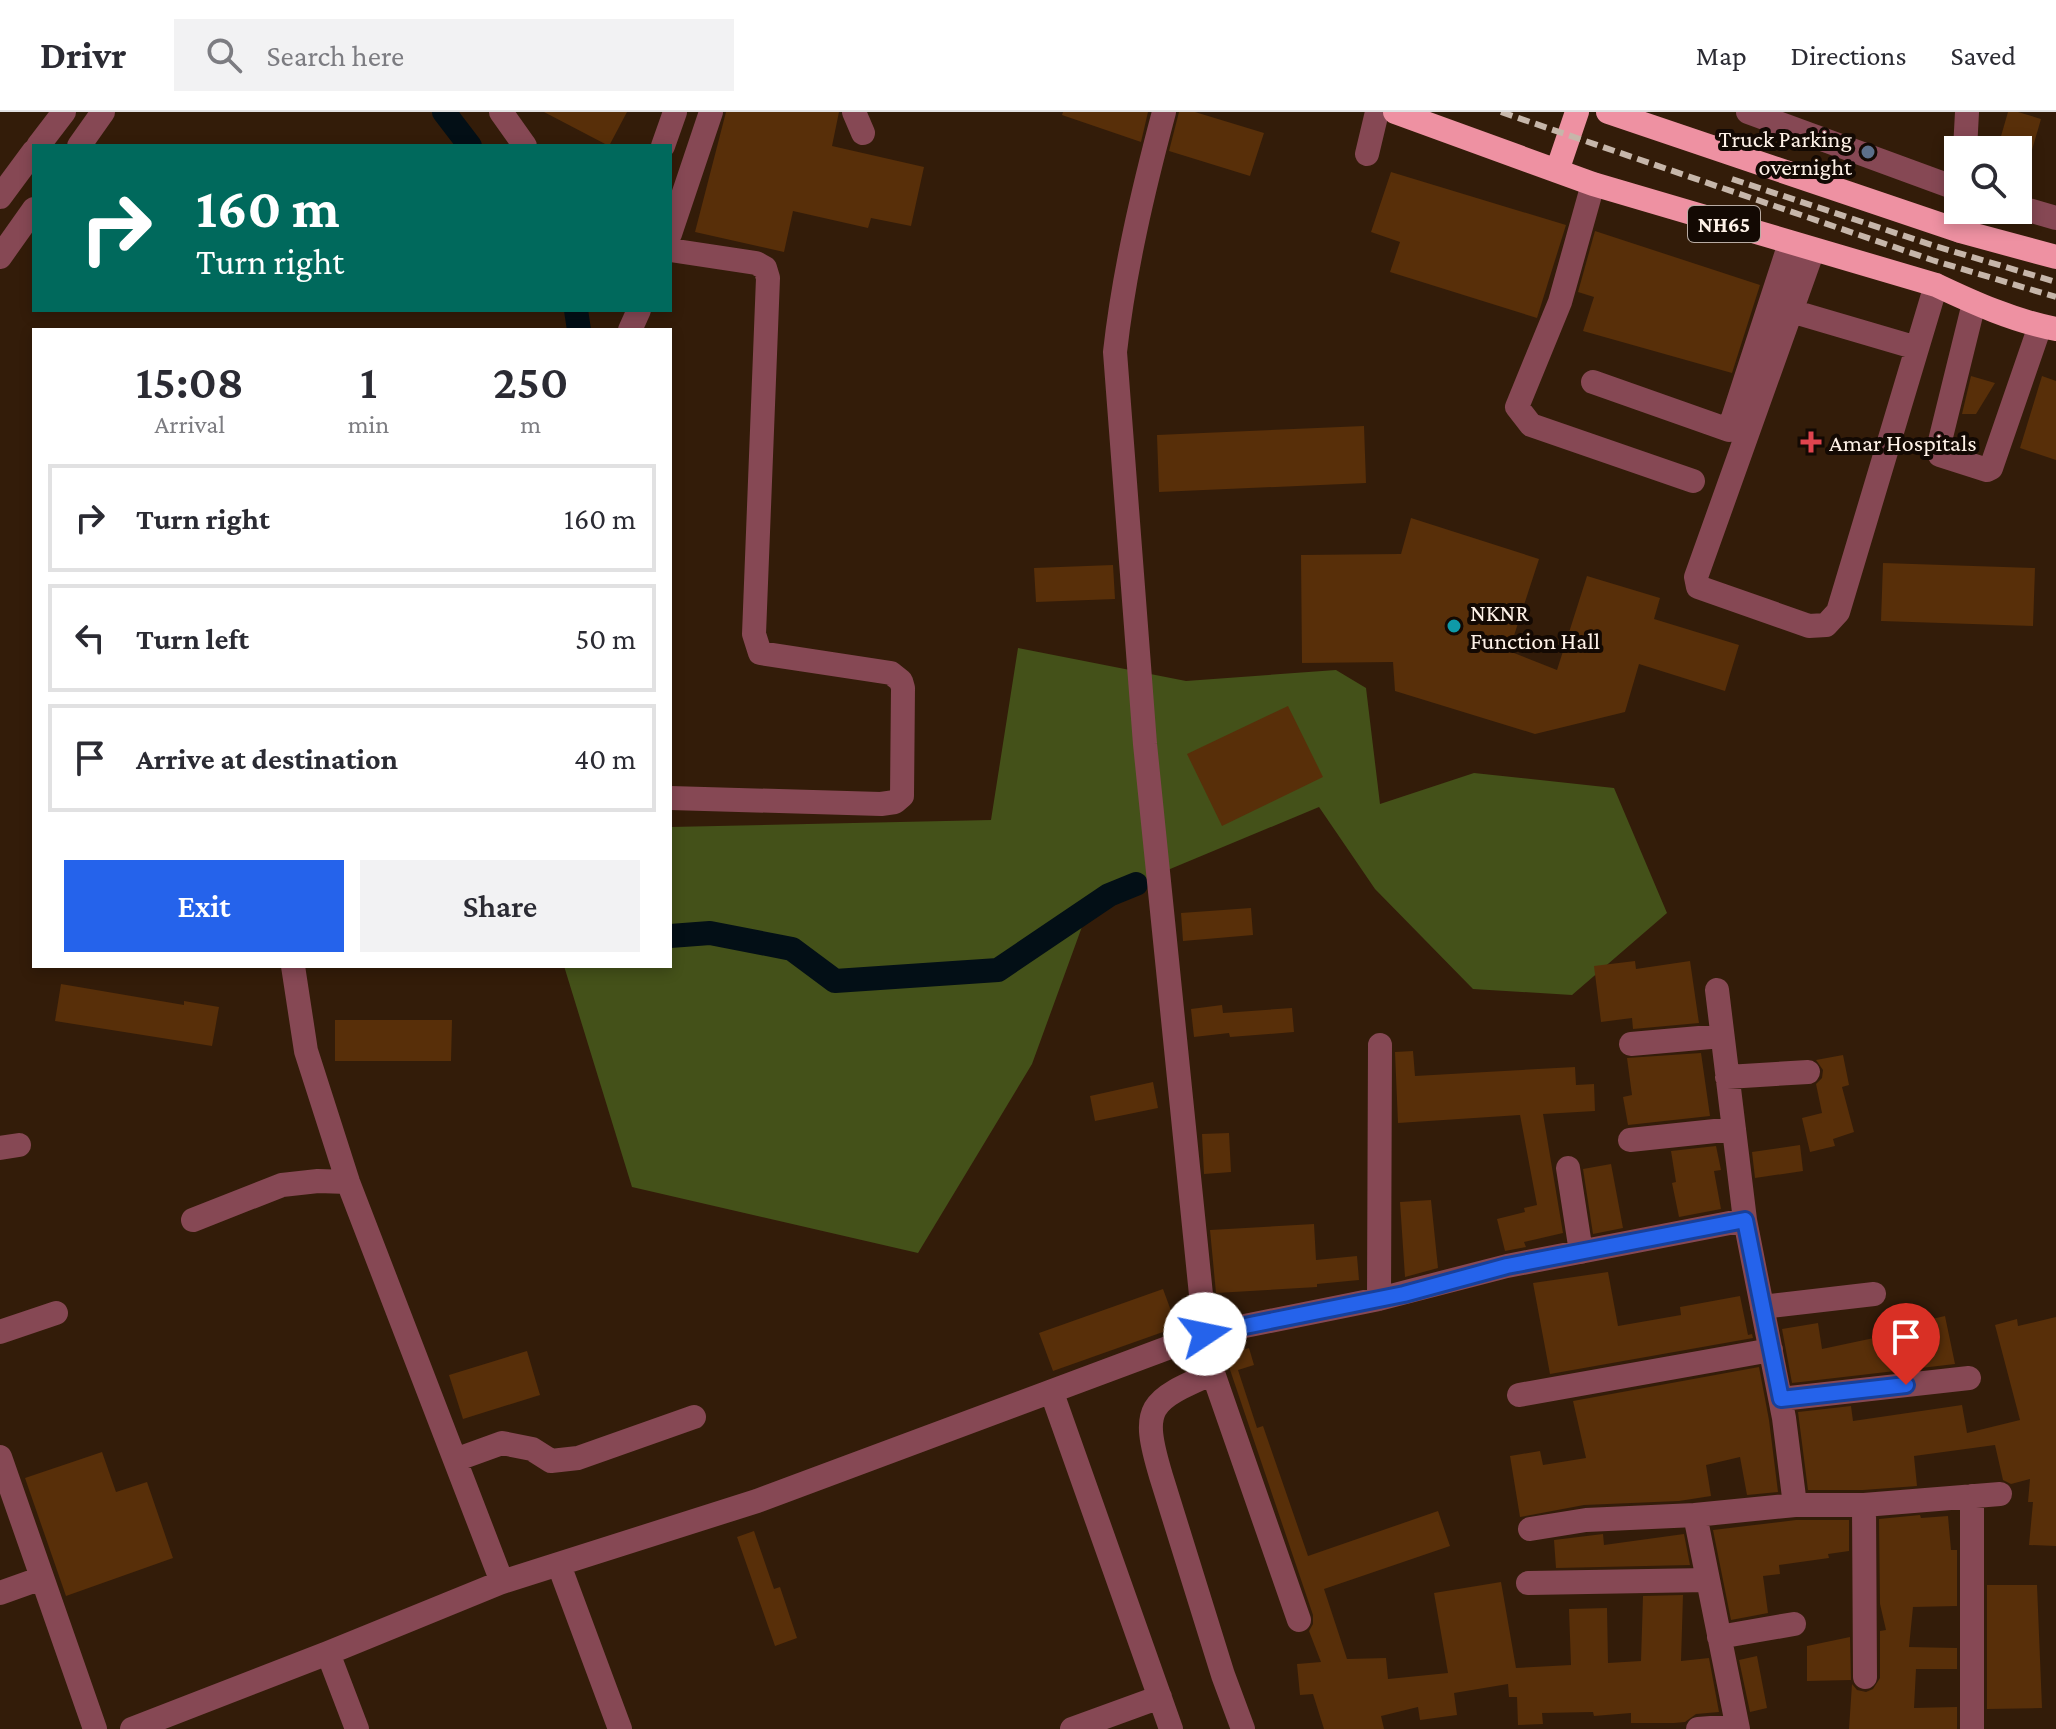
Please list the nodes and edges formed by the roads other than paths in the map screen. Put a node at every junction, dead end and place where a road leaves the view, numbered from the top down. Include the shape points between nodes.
1 (64, 112) edge
2 (103, 112) edge
3 (501, 112) edge
4 (675, 112) edge
5 (711, 112) edge
6 (1164, 112) edge
7 (1377, 112) edge
8 (1395, 112) edge
9 (1577, 112) edge
10 (1608, 112) edge
11 (1748, 112) edge
12 (1967, 112) edge
13 (1966, 136) edge
14 (40, 144) edge
15 (80, 144) edge
16 (524, 144) edge
17 (664, 144) edge
18 (32, 154) edge
19 (1367, 154) dead end
20 (1557, 171) junction
21 (1593, 184) junction
22 (1944, 184) edge
23 (0, 197) edge
24 (2032, 211) edge
25 (32, 212) edge
26 (1944, 215) edge
27 (2056, 218) edge
28 (1970, 224) edge
29 (672, 228) edge
30 (1802, 246) junction
31 (672, 250) edge
32 (0, 257) edge
33 (2056, 257) edge
34 (1936, 285) junction
35 (1974, 303) junction
36 (1791, 311) junction
37 (2048, 328) edge
38 (1917, 348) junction
39 (1593, 382) dead end
40 (1693, 481) dead end
41 (672, 798) edge
42 (293, 968) edge
43 (1717, 990) dead end
44 (1722, 1036) junction
45 (1631, 1044) dead end
46 (1380, 1045) dead end
47 (1808, 1072) dead end
48 (1727, 1077) junction
49 (1734, 1129) junction
50 (1630, 1140) dead end
51 (1568, 1168) dead end
52 (348, 1182) junction
53 (193, 1220) dead end
54 (1745, 1220) junction
55 (1581, 1252) junction
56 (1874, 1294) dead end
57 (1379, 1299) junction
58 (1762, 1307) junction
59 (56, 1313) dead end
60 (0, 1332) edge
61 (1205, 1334) junction
62 (1771, 1350) junction
63 (1213, 1373) junction
64 (1969, 1378) dead end
65 (1052, 1393) junction
66 (1519, 1395) dead end
67 (1781, 1399) junction
68 (694, 1417) dead end
69 (0, 1457) edge
70 (455, 1460) junction
71 (6, 1490) edge
72 (2000, 1494) dead end
73 (1972, 1496) junction
74 (1795, 1505) junction
75 (1864, 1505) junction
76 (1695, 1515) junction
77 (1530, 1529) dead end
78 (559, 1565) junction
79 (42, 1578) junction
80 (1708, 1580) junction
81 (502, 1582) junction
82 (1528, 1583) dead end
83 (0, 1593) edge
84 (1299, 1620) dead end
85 (1794, 1624) dead end
86 (1719, 1637) junction
87 (328, 1653) junction
88 (1865, 1677) dead end
89 (1160, 1697) junction
90 (136, 1728) edge
91 (1737, 1728) edge
92 (95, 1729) edge
93 (357, 1729) edge
94 (620, 1729) edge
95 (1072, 1729) edge
96 (1171, 1729) edge
97 (1243, 1729) edge
98 (1698, 1729) edge
99 (1972, 1729) edge

1 - 14 street
2 - 15 street
3 - 16 street
4 - 17 street
5 - 29 street
6 - 61 street via 1140,201 1115,352 1145,744
7 - 19 street
8 - 20 highway, NH65
9 - 20 highway
10 - 26 highway
11 - 22 street
12 - 13 street
18 - 23 street
20 - 21 highway, NH65
21 - 30 highway, NH65
21 - 40 street via 1560,302 1517,407 1531,425
24 - 27 street
25 - 32 street
28 - 33 highway
30 - 34 highway, NH65
30 - 36 street
30 - 39 street via 1729,430
31 - 41 street via 756,263 768,278 754,634 760,653 891,673 903,688 902,796 895,802
34 - 35 highway, NH65
34 - 38 street
35 - 37 highway, NH65
35 - 37 street via 1940,455 1991,468
36 - 38 street
36 - 38 street via 1696,577 1698,587 1809,626 1826,625 1838,612
42 - 52 street via 306,1051
43 - 44 street
44 - 45 street
44 - 48 street
46 - 57 street
47 - 48 street
48 - 49 street
49 - 50 street
49 - 54 street
51 - 55 street
52 - 53 street via 282,1185
52 - 70 street
54 - 55 street
54 - 58 street
55 - 57 street
56 - 58 street
57 - 61 street
58 - 62 street
59 - 60 street
61 - 63 street
61 - 65 street
62 - 66 street
62 - 67 street
63 - 84 street
63 - 97 street via 1172,1391 1152,1411 1149,1423 1152,1448
64 - 67 street
65 - 78 street via 757,1501
65 - 89 street
67 - 74 street
68 - 70 street via 578,1458 551,1461 532,1449 502,1443
69 - 71 street
70 - 81 street
71 - 79 street
72 - 73 street
73 - 75 street
73 - 99 street
74 - 75 street
74 - 76 street
75 - 88 street
76 - 77 street via 1586,1520
76 - 80 street
78 - 81 street
78 - 94 street
79 - 83 street
79 - 92 street
80 - 82 street
80 - 86 street
81 - 87 street
85 - 86 street
86 - 91 street
87 - 90 street
87 - 93 street
89 - 95 street
89 - 96 street
91 - 98 street

